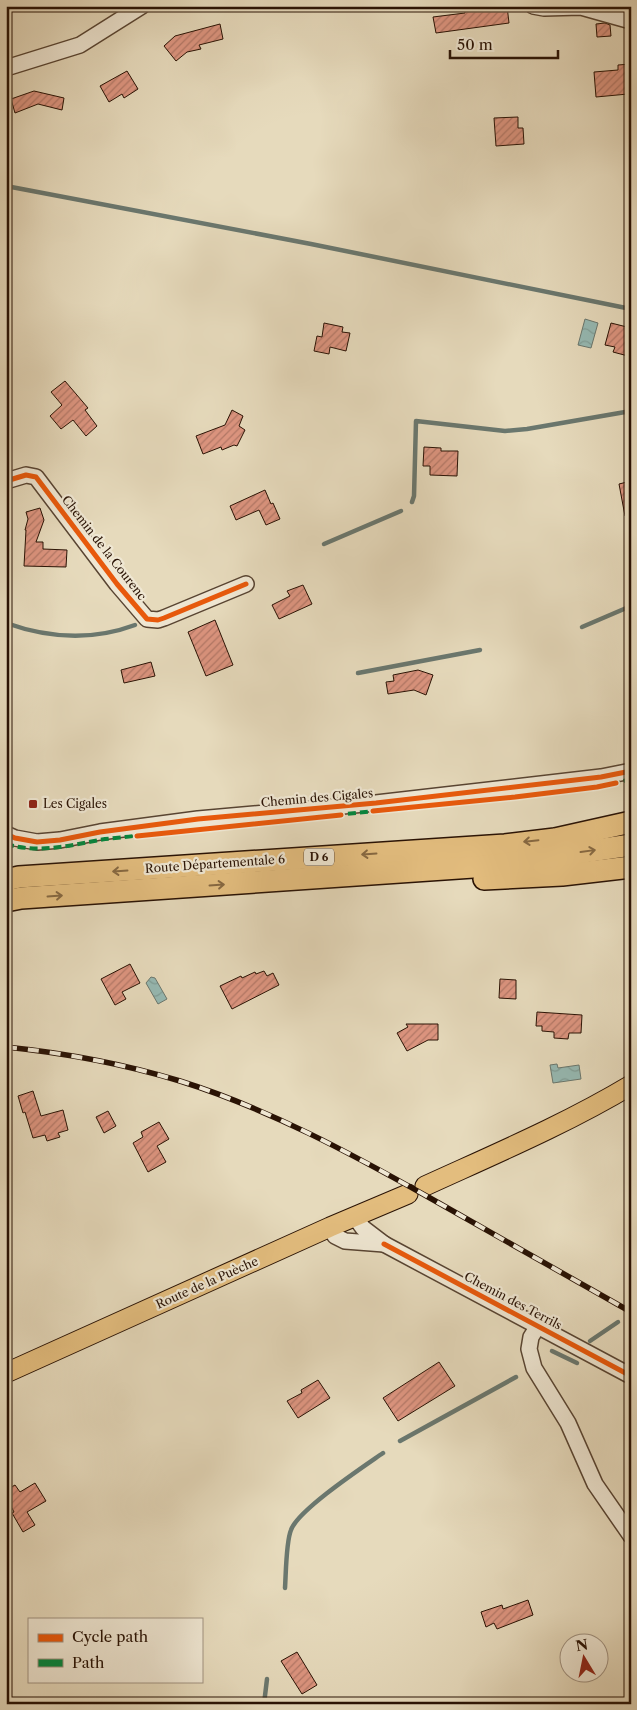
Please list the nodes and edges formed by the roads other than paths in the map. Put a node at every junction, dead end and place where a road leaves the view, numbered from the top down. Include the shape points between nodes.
1 (142, 6) edge
2 (533, 6) edge
3 (631, 21) edge
4 (6, 68) edge
5 (6, 481) edge
6 (246, 584) dead end
7 (631, 771) edge
8 (631, 816) edge
9 (631, 822) edge
10 (6, 834) edge
11 (555, 839) junction
12 (631, 845) edge
13 (631, 867) edge
14 (316, 878) junction
15 (6, 880) edge
16 (6, 901) edge
17 (631, 1084) edge
18 (426, 1186) dead end
19 (408, 1194) dead end
20 (355, 1217) junction
21 (330, 1227) junction
22 (384, 1244) junction
23 (538, 1326) junction
24 (6, 1373) edge
25 (631, 1376) edge
26 (631, 1536) edge

1 - 4 street via 80,45
2 - 3 street via 581,7
5 - 6 street, Chemin de la Courenc via 21,475 36,477 116,584 147,619 164,618
7 - 10 street, Chemin des Cigales via 376,803 198,819 60,840 37,842
8 - 11 highway
9 - 11 highway, Route Départementale 6 / D 6
11 -> 15 highway, Route Départementale 6 / D 6
14 -> 12 highway, Route Départementale 6 / D 6 via 488,866
13 - 14 highway via 562,875 463,880
16 -> 14 highway, Route Départementale 6 / D 6
17 - 18 main road via 547,1129
19 - 20 main road, Route de la Puèche
20 - 21 main road, Route de la Puèche
20 - 22 street, Chemin des Terrils via 363,1228
21 - 22 street, Chemin des Terrils via 335,1236 344,1241
21 - 24 main road, Route de la Puèche
22 - 23 street, Chemin des Terrils
23 - 25 street, Chemin des Terrils
23 - 26 street via 529,1349 534,1368 568,1423 595,1484

